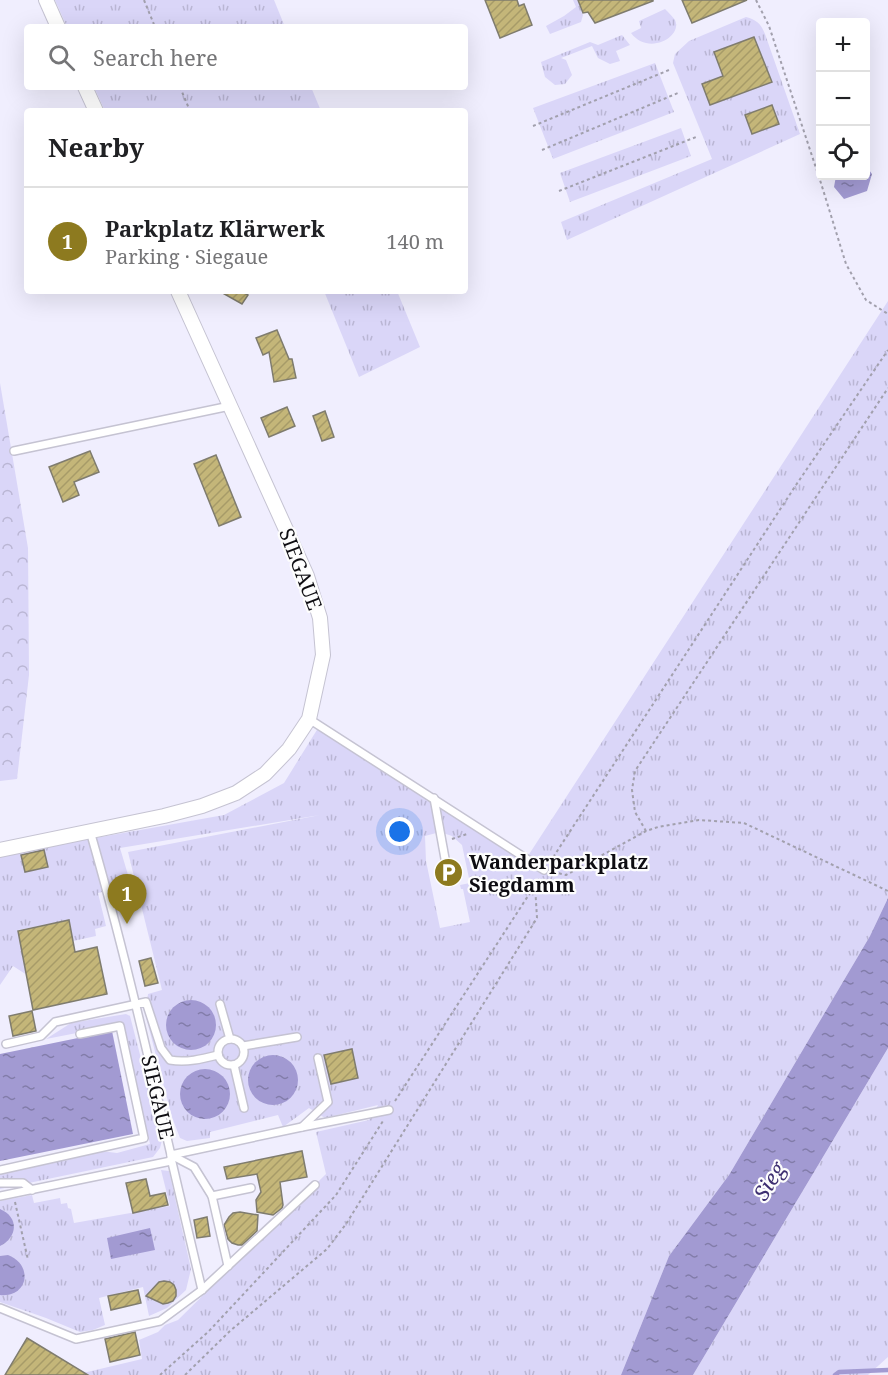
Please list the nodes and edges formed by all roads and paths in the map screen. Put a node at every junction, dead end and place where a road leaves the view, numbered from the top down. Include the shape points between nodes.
1 (46, 0) edge
2 (144, 0) edge
3 (756, 0) edge
4 (57, 24) edge
5 (154, 24) edge
6 (669, 70) dead end
7 (86, 90) edge
8 (181, 90) edge
9 (678, 93) dead end
10 (95, 108) edge
11 (189, 108) edge
12 (533, 126) dead end
13 (696, 137) dead end
14 (542, 150) dead end
15 (559, 191) dead end
16 (179, 294) edge
17 (888, 314) edge
18 (888, 350) edge
19 (888, 388) edge
20 (230, 406) junction
21 (14, 451) dead end
22 (309, 719) junction
23 (434, 798) junction
24 (481, 829) junction
25 (90, 831) junction
26 (646, 831) junction
27 (442, 842) junction
28 (0, 850) edge
29 (544, 870) junction
30 (448, 875) dead end
31 (535, 885) junction
32 (888, 891) edge
33 (220, 1004) dead end
34 (136, 1005) junction
35 (80, 1034) dead end
36 (297, 1036) dead end
37 (230, 1039) junction
38 (6, 1044) dead end
39 (243, 1046) junction
40 (218, 1055) junction
41 (318, 1058) dead end
42 (234, 1065) junction
43 (244, 1108) dead end
44 (390, 1110) junction
45 (302, 1127) junction
46 (171, 1158) junction
47 (0, 1170) edge
48 (0, 1183) edge
49 (315, 1185) dead end
50 (251, 1188) dead end
51 (32, 1190) junction
52 (13, 1193) junction
53 (0, 1196) edge
54 (212, 1196) junction
55 (28, 1260) dead end
56 (228, 1266) junction
57 (202, 1290) junction
58 (0, 1308) edge
59 (160, 1375) edge
60 (185, 1375) edge

1 - 4 street
2 - 5 path
3 - 17 path via 769,26 846,264 866,300
6 - 12 path
7 - 10 street
8 - 11 path
9 - 14 path
13 - 15 path
16 - 20 street, SIEGAUE
18 - 29 path
19 - 26 path via 635,771 635,812
20 - 21 lane
20 - 22 street, SIEGAUE via 307,576 320,618 323,655
22 - 23 lane
22 - 25 street, SIEGAUE via 289,749 265,774 236,793 164,816
23 - 24 lane
23 - 27 lane
24 - 27 path
24 - 29 lane
25 - 28 street, SIEGAUE
25 - 34 lane, SIEGAUE
26 - 29 path via 566,874
26 - 32 path via 699,820 744,823
27 - 30 lane
29 - 31 path
31 - 44 path
31 - 60 path via 537,918 346,1224 327,1249 230,1331
33 - 37 lane
34 - 38 lane via 55,1022 41,1036
34 - 40 lane via 146,1002 161,1048 170,1060 180,1062
34 - 46 lane, SIEGAUE
35 - 47 lane via 120,1026 144,1138
36 - 39 lane
37 - 39 lane
37 - 40 lane via 223,1041
39 - 42 lane via 244,1054
40 - 42 lane via 224,1063
41 - 45 lane via 328,1102
42 - 43 lane
44 - 45 lane, SIEGAUE
44 - 59 path via 336,1195 209,1331
45 - 46 lane, SIEGAUE
46 - 51 lane
46 - 54 lane via 194,1167
46 - 57 lane
48 - 51 lane via 23,1183
49 - 56 lane
50 - 54 lane
51 - 52 lane
52 - 53 lane
52 - 55 path
54 - 56 lane
56 - 57 lane
57 - 58 lane via 160,1321 76,1339

